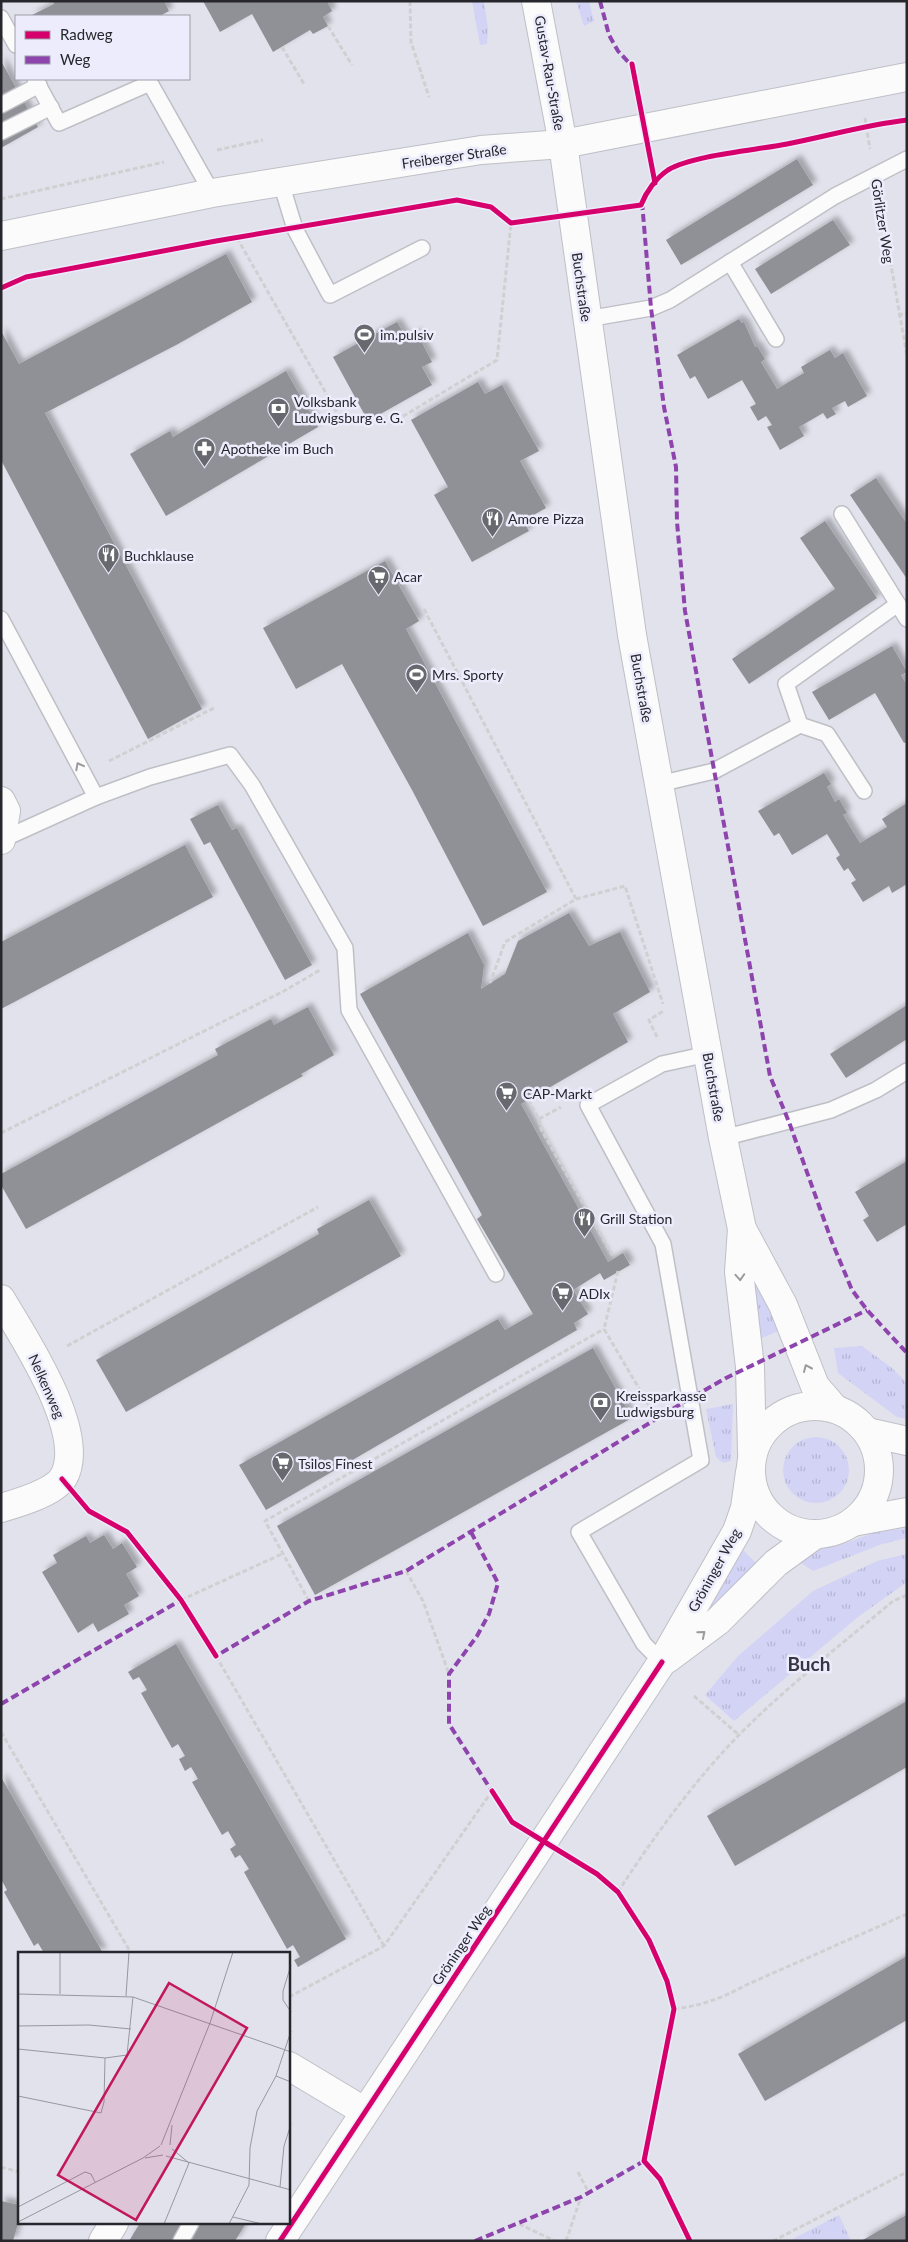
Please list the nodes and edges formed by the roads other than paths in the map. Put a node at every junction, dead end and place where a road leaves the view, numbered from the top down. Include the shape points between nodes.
1 (536, 1) edge
2 (1, 18) edge
3 (15, 43) edge
4 (907, 77) edge
5 (37, 82) edge
6 (1, 105) edge
7 (51, 107) junction
8 (1, 132) edge
9 (563, 144) junction
10 (907, 159) edge
11 (281, 182) junction
12 (212, 193) junction
13 (1, 236) edge
14 (422, 248) dead end
15 (730, 262) junction
16 (587, 319) junction
17 (776, 339) dead end
18 (842, 514) dead end
19 (898, 604) junction
20 (1, 619) edge
21 (907, 619) edge
22 (800, 725) junction
23 (659, 784) junction
24 (864, 791) dead end
25 (96, 797) junction
26 (1, 801) edge
27 (1, 840) edge
28 (708, 1054) junction
29 (907, 1071) edge
30 (724, 1138) junction
31 (742, 1229) junction
32 (496, 1274) dead end
33 (1, 1299) edge
34 (834, 1408) junction
35 (867, 1432) junction
36 (907, 1441) edge
37 (751, 1462) junction
38 (1, 1508) edge
39 (907, 1512) edge
40 (853, 1522) junction
41 (816, 1534) junction
42 (662, 1662) junction
43 (290, 2067) edge
44 (364, 2111) junction
45 (113, 2224) edge
46 (191, 2224) edge
47 (103, 2241) edge
48 (180, 2241) edge
49 (280, 2241) edge

1 - 9 street, Gustav-Rau-Straße
2 - 3 lane
4 - 9 street, Freiberger Straße
5 - 6 lane
5 - 7 lane
7 - 8 lane
7 - 12 lane via 59,123 150,83
9 - 11 street, Freiberger Straße via 481,150
9 - 16 street, Buchstraße
10 - 15 lane via 834,196
11 - 12 street, Freiberger Straße
11 - 14 lane via 294,229 330,295
12 - 13 street, Freiberger Straße
15 - 16 lane via 670,300 651,308
15 - 17 lane
16 - 23 street, Buchstraße via 632,635
18 - 19 lane
19 - 21 lane
19 - 22 lane via 786,684
25 -> 20 lane
22 - 23 lane via 714,771
22 - 24 lane via 827,734
23 - 28 street, Buchstraße
25 - 27 lane
25 - 32 lane via 150,777 230,755 252,785 345,948 349,1010
26 - 27 street via 6,811
28 - 30 street, Buchstraße
28 - 42 lane via 662,1064 588,1105 663,1244 701,1460 579,1532 644,1644
29 - 30 lane via 876,1090 831,1110
30 - 31 street, Buchstraße
34 -> 31 street, Buchstraße via 815,1386 783,1305
31 -> 37 street, Buchstraße via 739,1272 750,1367
33 - 38 street, Nelkenweg via 38,1362 56,1400 70,1443 70,1460 62,1479 30,1499
34 - 35 street, Gröninger Weg via 852,1417
34 - 37 street, Gröninger Weg via 812,1405 792,1410 775,1420 761,1434
35 - 36 street, Gröninger Weg
35 - 40 street, Gröninger Weg via 876,1450 879,1471 876,1491 867,1508
37 - 41 street, Gröninger Weg via 754,1491 764,1509 778,1523 796,1531
37 - 42 street, Gröninger Weg via 745,1508 737,1531
39 - 40 street, Gröninger Weg
40 - 41 street, Gröninger Weg via 835,1531
42 -> 41 street, Gröninger Weg via 718,1621 776,1563
42 - 44 street, Gröninger Weg
43 - 44 street
44 - 49 street, Gröninger Weg
45 - 47 street
46 - 48 lane

